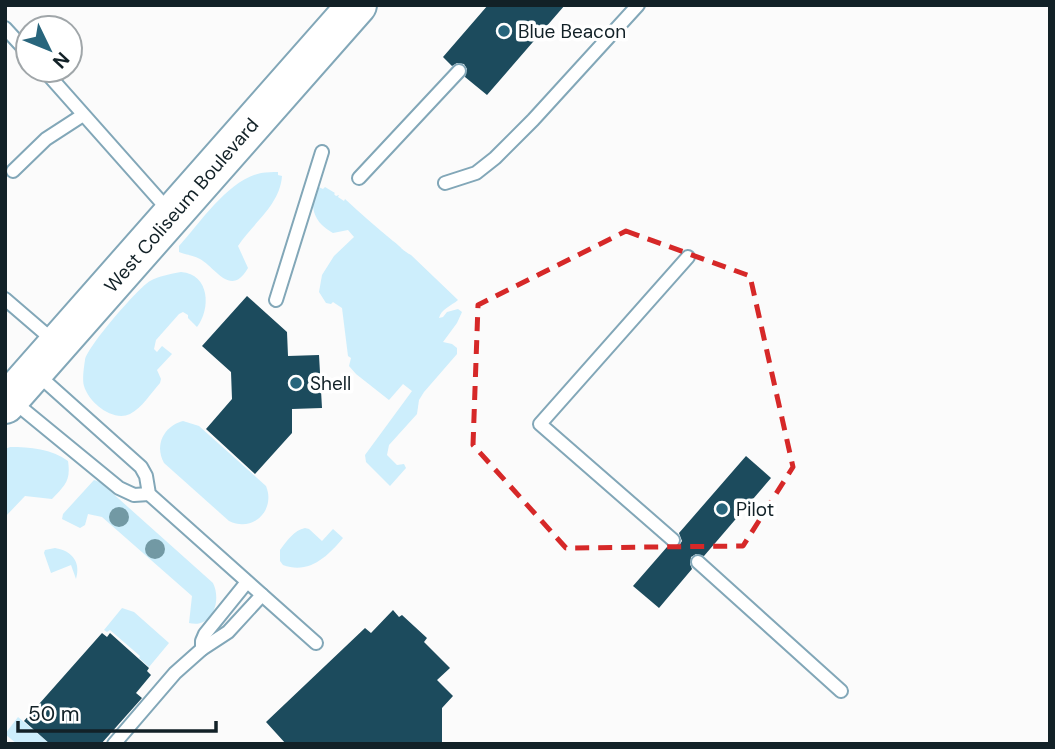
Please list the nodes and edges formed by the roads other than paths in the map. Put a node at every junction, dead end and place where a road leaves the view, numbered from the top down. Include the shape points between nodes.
1 (357, 5) edge
2 (638, 5) edge
3 (459, 71) dead end
4 (56, 84) edge
5 (83, 115) junction
6 (322, 152) dead end
7 (13, 171) dead end
8 (359, 178) dead end
9 (445, 183) dead end
10 (172, 215) junction
11 (688, 257) dead end
12 (5, 299) edge
13 (276, 300) dead end
14 (27, 380) edge
15 (149, 495) junction
16 (673, 540) dead end
17 (698, 562) dead end
18 (247, 582) junction
19 (262, 595) junction
20 (316, 643) dead end
21 (202, 649) junction
22 (841, 691) dead end
23 (114, 744) edge

1 - 10 main road, West Coliseum Boulevard
2 - 9 lane via 495,158 476,173
3 - 8 lane
4 - 5 lane
5 - 7 lane via 46,139
5 - 10 lane
6 - 13 lane
10 - 14 main road, West Coliseum Boulevard
11 - 16 lane via 540,425
12 - 14 lane
14 - 15 lane via 141,467
14 - 15 lane via 119,488
15 - 18 lane
17 - 22 lane
18 - 19 lane
18 - 21 lane via 205,634
19 - 20 lane
19 - 21 lane via 228,632
21 - 23 lane via 174,673

